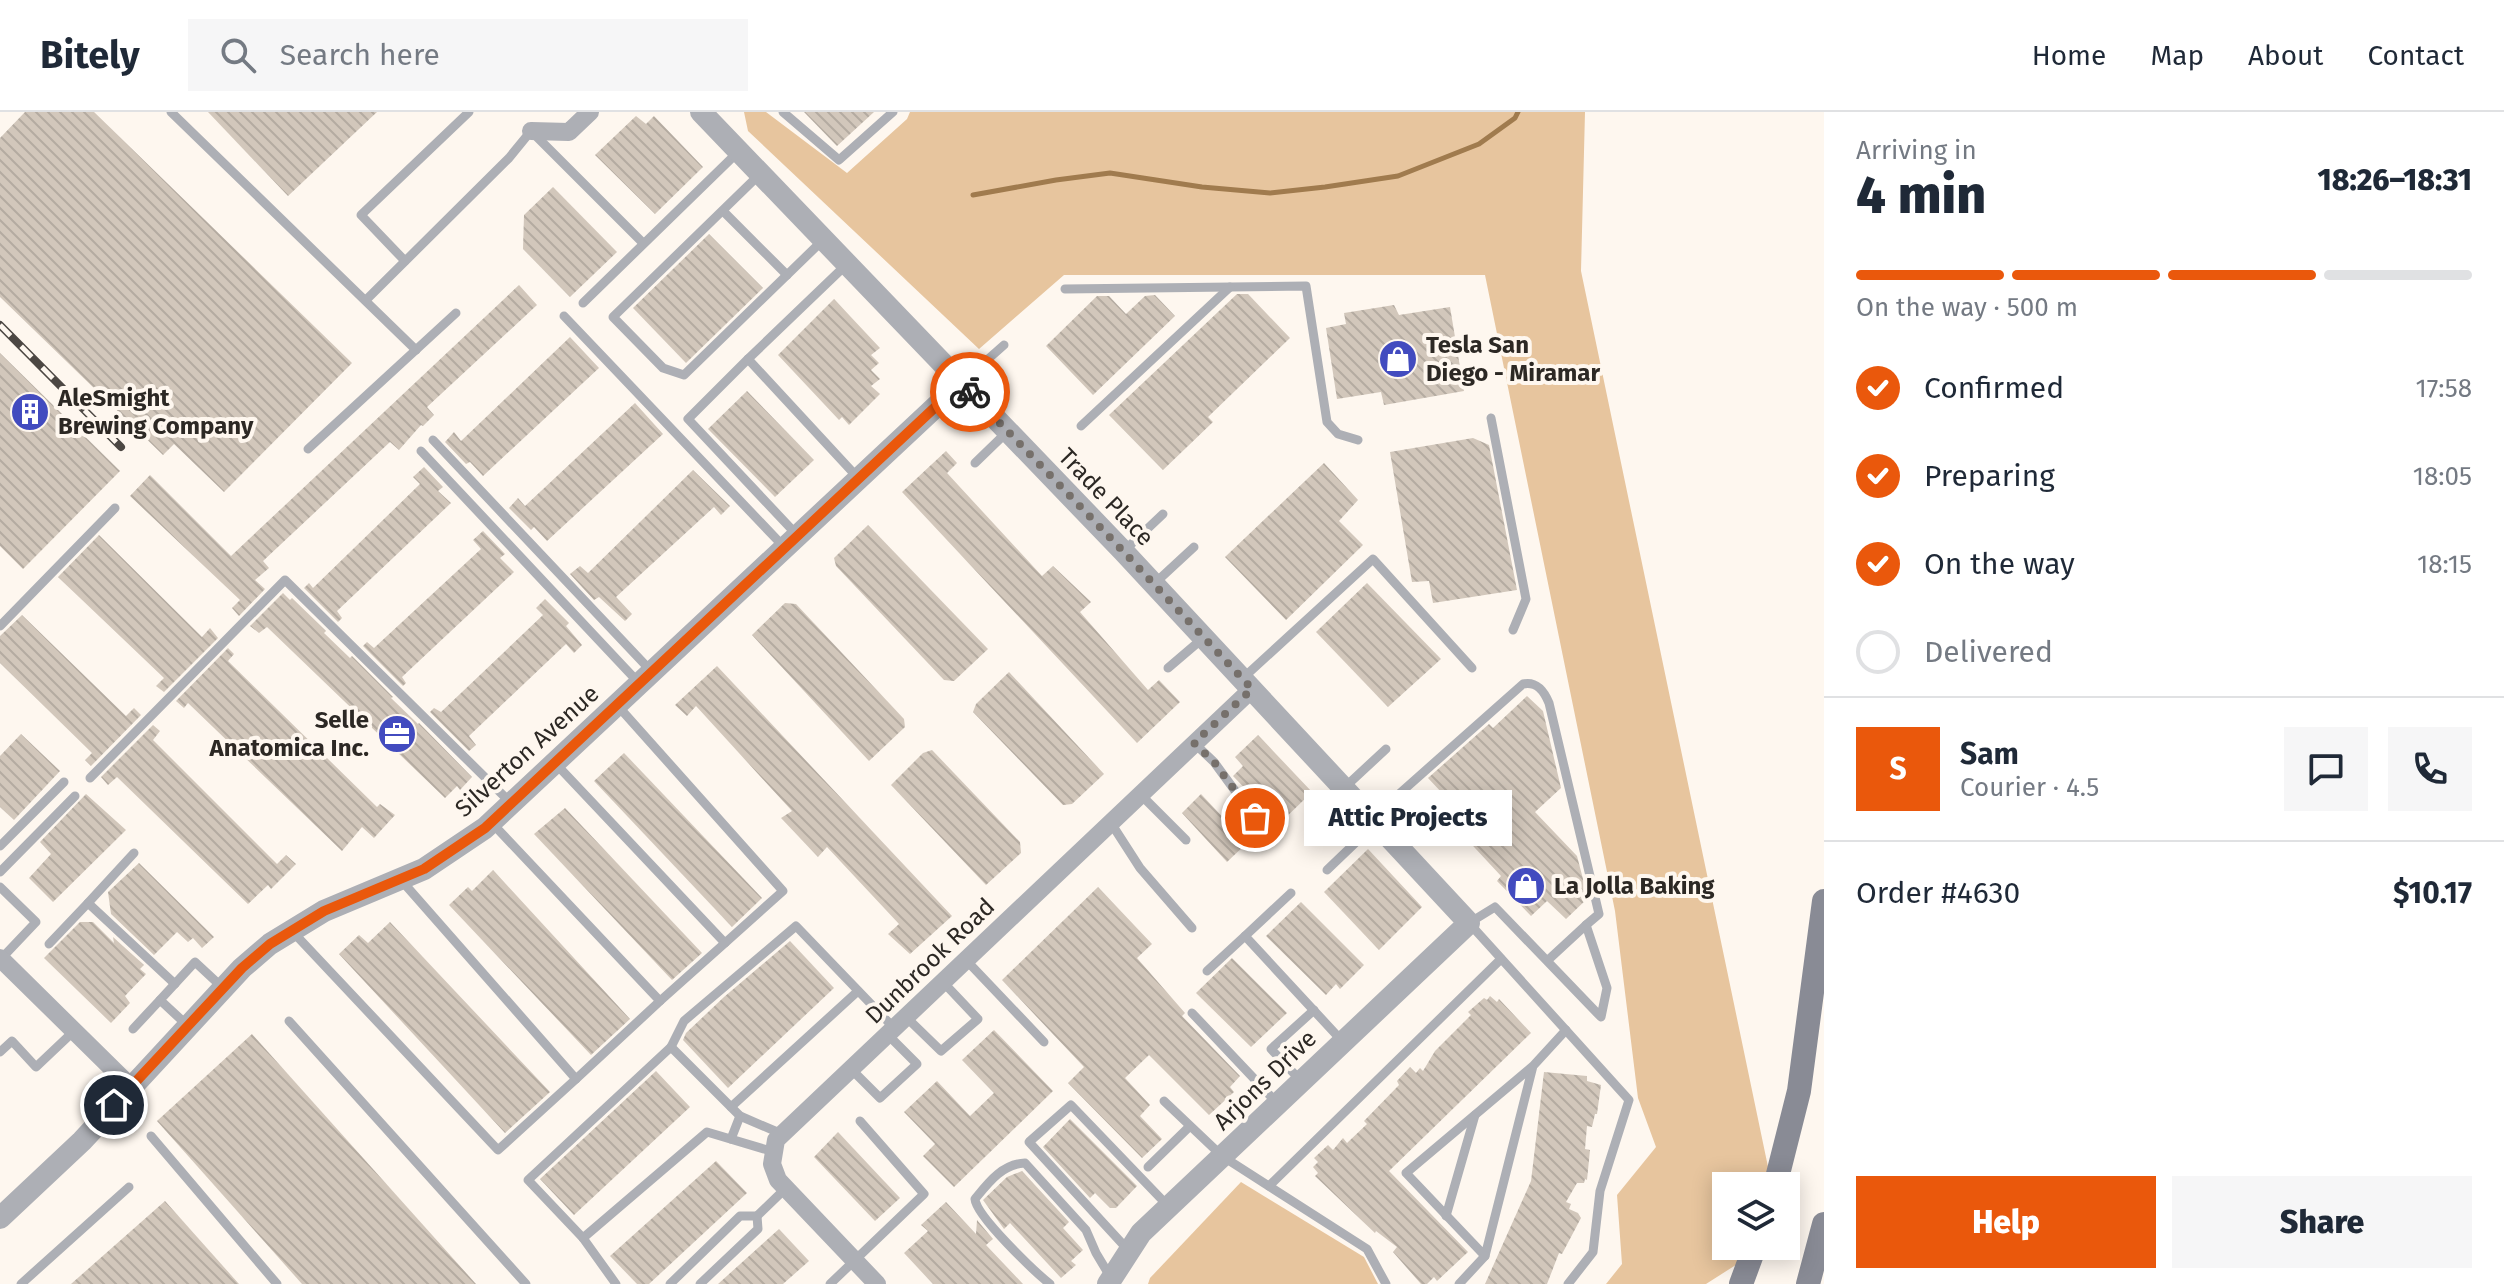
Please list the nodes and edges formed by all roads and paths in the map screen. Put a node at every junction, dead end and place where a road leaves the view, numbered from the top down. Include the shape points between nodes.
1 (171, 112) edge
2 (469, 112) edge
3 (590, 112) edge
4 (701, 112) edge
5 (783, 112) edge
6 (893, 112) edge
7 (531, 131) junction
8 (739, 151) junction
9 (761, 174) junction
10 (723, 211) junction
11 (823, 240) junction
12 (643, 243) junction
13 (405, 261) junction
14 (847, 264) junction
15 (787, 275) junction
16 (1230, 287) junction
17 (1065, 289) dead end
18 (366, 300) junction
19 (583, 303) dead end
20 (456, 313) dead end
21 (564, 316) dead end
22 (1004, 345) dead end
23 (416, 350) junction
24 (748, 359) junction
25 (961, 383) junction
26 (1491, 418) dead end
27 (1081, 426) dead end
28 (1007, 432) junction
29 (433, 440) dead end
30 (1358, 440) dead end
31 (308, 449) dead end
32 (421, 451) dead end
33 (975, 463) dead end
34 (859, 479) junction
35 (115, 508) dead end
36 (1163, 514) dead end
37 (791, 542) junction
38 (1194, 547) dead end
39 (1123, 551) junction
40 (1154, 584) junction
41 (0, 626) edge
42 (1513, 630) dead end
43 (1203, 638) junction
44 (1168, 668) dead end
45 (1472, 668) dead end
46 (646, 678) junction
47 (1247, 684) junction
48 (617, 705) junction
49 (1194, 743) junction
50 (1386, 749) dead end
51 (555, 763) junction
52 (90, 778) dead end
53 (64, 782) dead end
54 (1344, 788) junction
55 (1141, 795) junction
56 (75, 796) dead end
57 (511, 803) junction
58 (1255, 818) dead end
59 (1374, 820) junction
60 (491, 822) junction
61 (1111, 823) junction
62 (1186, 840) dead end
63 (0, 846) edge
64 (134, 853) dead end
65 (1327, 870) dead end
66 (0, 872) edge
67 (400, 879) junction
68 (0, 887) edge
69 (1291, 893) dead end
70 (1824, 901) edge
71 (88, 903) junction
72 (1469, 923) junction
73 (1586, 925) junction
74 (1192, 928) dead end
75 (292, 931) junction
76 (1245, 936) junction
77 (725, 943) junction
78 (49, 944) dead end
79 (0, 959) edge
80 (1501, 959) junction
81 (966, 960) junction
82 (1547, 961) junction
83 (1207, 971) dead end
84 (943, 982) junction
85 (175, 984) junction
86 (223, 988) junction
87 (858, 991) junction
88 (160, 1000) junction
89 (660, 1001) junction
90 (1314, 1010) junction
91 (1192, 1013) dead end
92 (289, 1021) dead end
93 (188, 1026) junction
94 (896, 1027) junction
95 (133, 1029) dead end
96 (1566, 1030) junction
97 (74, 1031) junction
98 (1044, 1042) dead end
99 (1343, 1042) junction
100 (671, 1047) junction
101 (0, 1052) edge
102 (1533, 1066) junction
103 (851, 1069) junction
104 (576, 1079) junction
105 (1301, 1081) junction
106 (131, 1087) junction
107 (1164, 1101) dead end
108 (1278, 1104) junction
109 (731, 1107) junction
110 (1475, 1115) junction
111 (740, 1116) junction
112 (860, 1121) dead end
113 (1189, 1127) junction
114 (782, 1134) junction
115 (151, 1136) dead end
116 (731, 1139) junction
117 (774, 1152) junction
118 (1222, 1156) junction
119 (1148, 1167) dead end
120 (1779, 1172) edge
121 (1269, 1186) junction
122 (129, 1187) dead end
123 (786, 1188) junction
124 (1169, 1207) junction
125 (757, 1216) junction
126 (1446, 1216) junction
127 (0, 1218) edge
128 (1824, 1224) edge
129 (583, 1238) junction
130 (1129, 1251) junction
131 (1485, 1256) junction
132 (855, 1260) junction
133 (1750, 1260) edge
134 (1110, 1281) edge
135 (21, 1284) edge
136 (277, 1284) edge
137 (526, 1284) edge
138 (616, 1284) edge
139 (670, 1284) edge
140 (700, 1284) edge
141 (830, 1284) edge
142 (877, 1284) edge
143 (1050, 1284) edge
144 (1386, 1284) edge
145 (1459, 1284) edge
146 (1568, 1284) edge
147 (1741, 1284) edge
148 (1808, 1284) edge

1 - 18 lane
2 - 13 lane via 361,215
3 - 7 street via 569,132
4 - 8 street, Trade Place
5 - 6 lane via 839,160
7 - 12 lane
7 - 13 lane
8 - 9 street, Trade Place
8 - 12 lane
9 - 10 lane
9 - 11 street, Trade Place
10 - 15 lane
10 - 15 lane via 613,317 663,368 684,375
11 - 14 street, Trade Place
11 - 15 lane
12 - 19 lane
13 - 18 lane
14 - 24 lane
14 - 25 street, Trade Place
16 - 17 lane
16 - 27 lane
16 - 30 lane via 1306,286 1327,422 1338,434
18 - 23 lane
20 - 23 lane
21 - 37 lane
22 - 25 lane
23 - 31 lane
24 - 34 lane
24 - 37 lane via 688,419
25 - 28 street, Trade Place
25 - 34 street, Silverton Avenue
26 - 42 lane via 1526,599
28 - 33 lane
28 - 39 street, Trade Place
29 - 46 lane
32 - 46 lane
34 - 37 street, Silverton Avenue
35 - 41 lane
36 - 39 lane
37 - 46 street, Silverton Avenue
38 - 40 lane
39 - 40 street, Trade Place
40 - 43 street, Trade Place
43 - 44 lane
43 - 47 street, Trade Place
45 - 47 lane via 1373,559
46 - 48 street, Silverton Avenue
47 - 49 street, Dunbrook Road
47 - 54 street, Trade Place
48 - 51 street, Silverton Avenue
48 - 77 lane via 783,891
49 - 55 street, Dunbrook Road
49 - 58 lane
50 - 54 lane
51 - 57 street, Silverton Avenue
51 - 77 lane
52 - 57 lane via 285,580
53 - 63 lane
54 - 59 street, Trade Place
55 - 61 street, Dunbrook Road
55 - 62 lane
56 - 66 lane
57 - 60 street, Silverton Avenue
59 - 65 lane
59 - 72 street, Trade Place
59 - 73 lane via 1523,684 1537,685 1549,703 1599,914
60 - 67 street, Silverton Avenue via 424,869
60 - 89 lane
61 - 74 lane via 1140,868
61 - 81 street, Dunbrook Road
64 - 71 lane
67 - 75 street, Silverton Avenue via 324,911
67 - 104 lane
68 - 79 lane via 36,922
69 - 76 lane
70 - 120 main road via 1799,1091
71 - 78 lane
71 - 85 lane
72 - 80 lane
72 - 82 lane via 1495,907
72 - 99 street, Arjons Drive
73 - 82 lane
73 - 82 lane via 1607,988 1601,1017
75 - 86 street, Silverton Avenue
75 - 104 lane via 498,1150
76 - 83 lane
76 - 90 lane
77 - 89 lane
79 - 97 street
80 - 96 lane
80 - 121 lane
81 - 84 street, Dunbrook Road
81 - 98 lane
84 - 94 street, Dunbrook Road
84 - 94 lane via 978,1019 941,1051
85 - 86 lane via 195,962
85 - 88 lane
86 - 93 street, Silverton Avenue
87 - 94 lane
87 - 100 lane via 796,926 684,1021
87 - 109 lane
88 - 93 lane
88 - 95 lane
89 - 104 lane
90 - 99 lane
90 - 105 lane via 1271,1049
91 - 108 lane
92 - 137 lane
93 - 106 street, Silverton Avenue
94 - 103 street, Dunbrook Road
94 - 103 lane via 917,1064 880,1098
96 - 102 lane
96 - 146 lane via 1629,1100 1600,1191 1593,1252
97 - 101 lane via 36,1067 12,1041
97 - 106 street
99 - 105 street, Arjons Drive
100 - 109 lane
100 - 129 lane via 528,1180
102 - 110 lane
102 - 131 lane
103 - 114 street, Dunbrook Road
105 - 108 street, Arjons Drive
106 - 127 street, Silverton Avenue
107 - 113 lane
108 - 118 street, Arjons Drive
109 - 111 lane
110 - 126 lane
110 - 126 lane via 1406,1173
111 - 114 lane
111 - 116 lane
112 - 132 lane via 924,1194
113 - 118 lane
113 - 119 lane
114 - 117 street, Dunbrook Road
115 - 136 lane
116 - 117 lane
116 - 129 lane via 707,1132
117 - 123 street via 772,1164
118 - 121 lane
118 - 124 street, Arjons Drive
121 - 144 lane via 1367,1249
122 - 135 lane
123 - 125 lane
123 - 132 street
124 - 130 street, Arjons Drive
124 - 130 lane via 1071,1105 1029,1142
125 - 139 lane via 740,1216
125 - 140 lane via 758,1229
126 - 131 lane
128 - 148 main road
129 - 138 lane
130 - 134 street, Arjons Drive
131 - 145 lane
132 - 141 lane
132 - 142 street
133 - 147 main road
134 - 143 lane via 1071,1211 1025,1163 1012,1164 990,1181 975,1207

